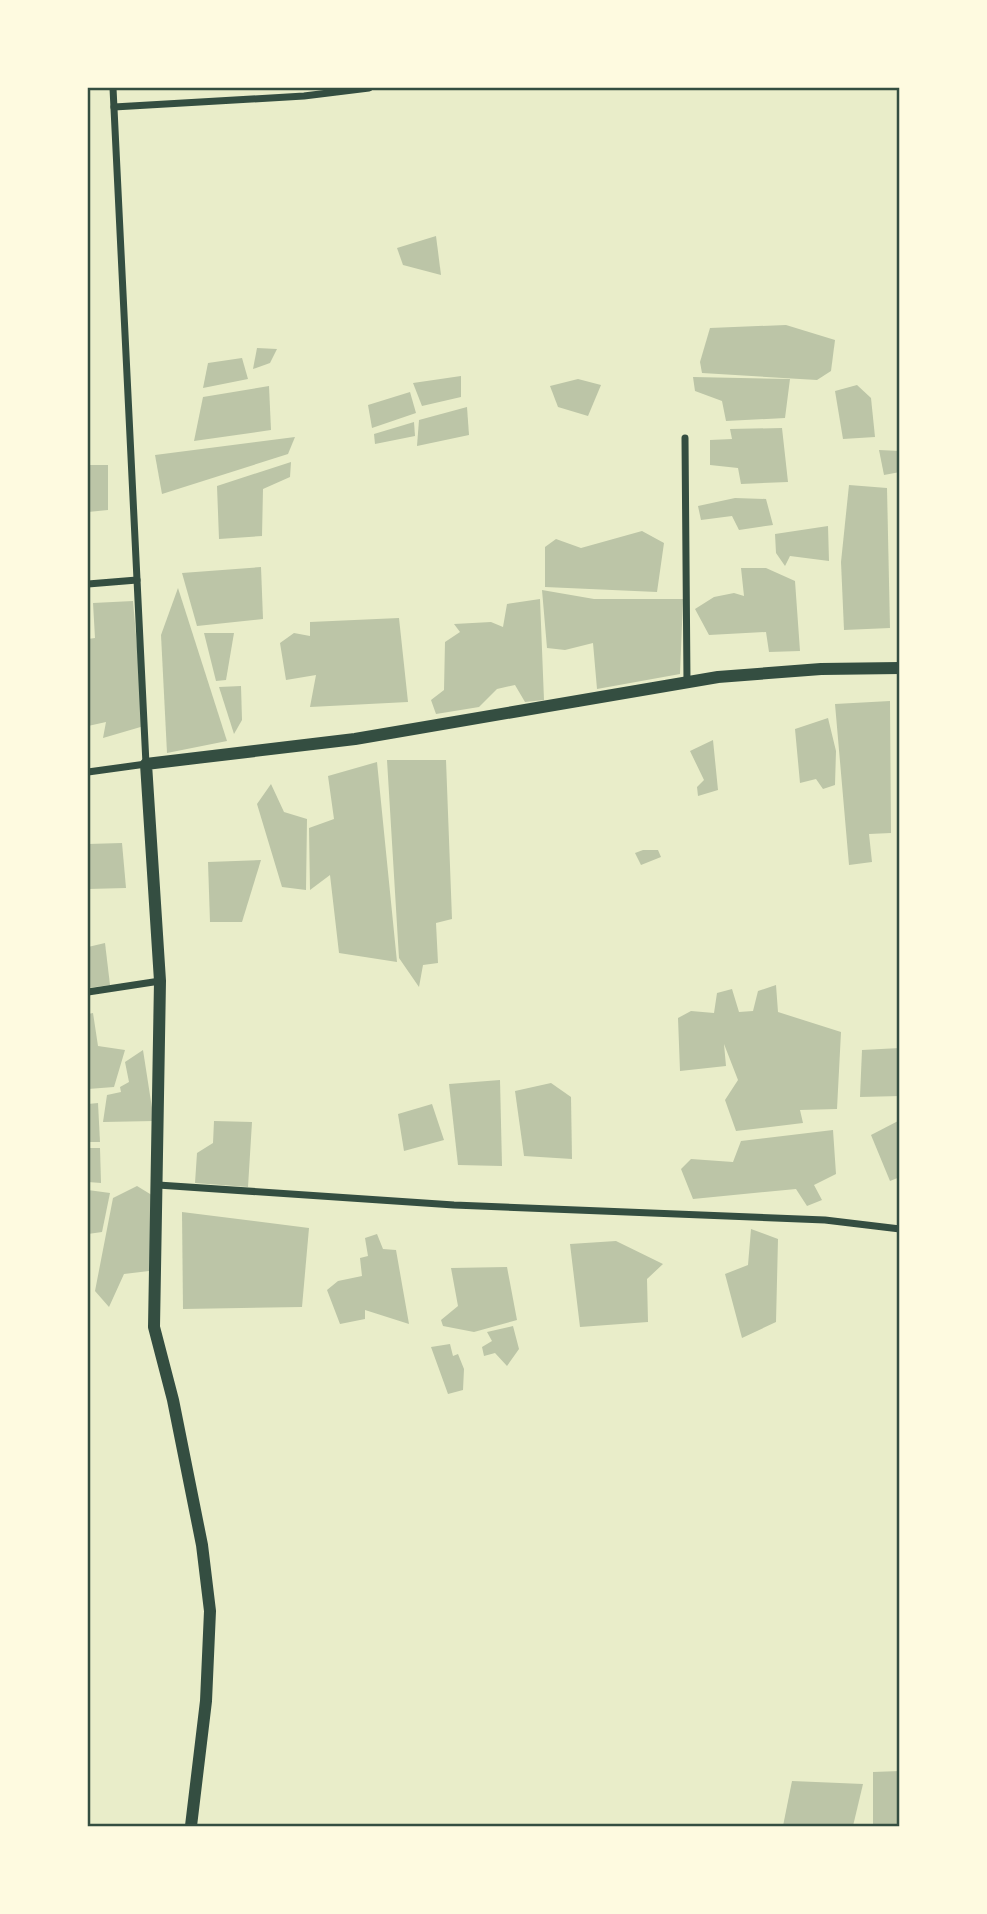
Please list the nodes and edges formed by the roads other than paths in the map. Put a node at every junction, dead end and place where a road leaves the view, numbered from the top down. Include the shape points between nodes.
1 (113, 88) edge
2 (369, 88) edge
3 (114, 107) junction
4 (685, 438) dead end
5 (137, 580) junction
6 (88, 584) edge
7 (900, 668) edge
8 (687, 682) junction
9 (146, 764) junction
10 (88, 772) edge
11 (160, 981) junction
12 (88, 992) edge
13 (158, 1185) junction
14 (900, 1229) edge
15 (191, 1826) edge

1 - 3 street
2 - 3 street
3 - 5 street
4 - 8 street
5 - 6 street
5 - 9 street
7 - 8 street via 821,668
8 - 9 street via 355,739
9 - 10 street
9 - 11 street
11 - 12 street
11 - 13 street
13 - 14 street via 454,1205 825,1220
13 - 15 street via 155,1327 202,1545 210,1611 206,1701

